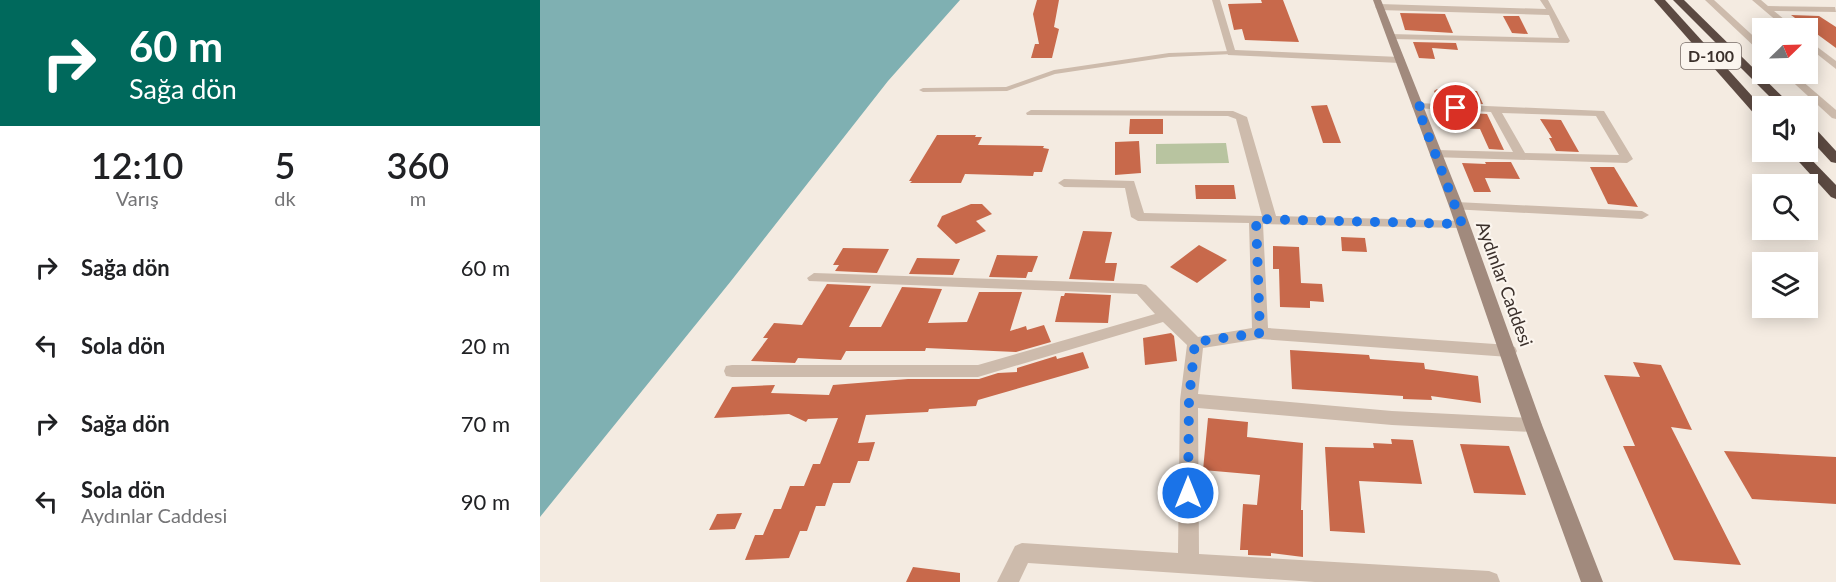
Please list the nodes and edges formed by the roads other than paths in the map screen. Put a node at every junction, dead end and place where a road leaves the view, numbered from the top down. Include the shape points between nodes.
1 (1216, 0) edge
2 (1544, 0) edge
3 (1659, 0) edge
4 (1678, 0) edge
5 (1709, 0) edge
6 (1756, 0) edge
7 (1833, 0) edge
8 (1378, 3) edge
9 (1766, 8) junction
10 (1836, 11) edge
11 (1552, 12) junction
12 (1778, 18) edge
13 (1392, 36) junction
14 (1752, 40) edge
15 (1818, 51) edge
16 (1231, 53) junction
17 (1400, 60) junction
18 (1836, 66) edge
19 (1801, 84) edge
20 (923, 90) dead end
21 (1776, 96) edge
22 (1752, 103) edge
23 (1417, 106) junction
24 (1496, 109) junction
25 (1031, 113) dead end
26 (1836, 116) edge
27 (1818, 140) edge
28 (1436, 154) junction
29 (1521, 156) junction
30 (1836, 159) edge
31 (1806, 162) edge
32 (1064, 183) dead end
33 (1836, 194) edge
34 (1456, 206) junction
35 (1642, 215) dead end
36 (1263, 219) junction
37 (1462, 224) junction
38 (814, 278) dead end
39 (1166, 316) junction
40 (1260, 333) junction
41 (1195, 342) junction
42 (1509, 351) junction
43 (732, 371) dead end
44 (1189, 400) junction
45 (1533, 425) junction
46 (1188, 564) junction
47 (1008, 582) edge
48 (1489, 582) edge
49 (1592, 582) edge

1 - 16 street
2 - 11 street
3 - 22 highway, D-100
4 - 21 highway, D-100
5 - 14 street
6 - 9 street
7 - 10 street via 1832,8
8 - 11 street
8 - 13 street, Aydınlar Caddesi
9 - 10 street
9 - 12 street
11 - 13 street via 1565,41
13 - 17 street, Aydınlar Caddesi
15 - 18 street
16 - 17 street
16 - 20 lane via 1169,55 1054,72 1007,89
17 - 23 street, Aydınlar Caddesi
19 - 26 street
23 - 24 street
23 - 28 street, Aydınlar Caddesi
24 - 29 street
24 - 29 street via 1600,113 1627,159
25 - 36 street via 1229,112 1241,117
27 - 30 highway
28 - 29 street
28 - 34 street, Aydınlar Caddesi
31 - 33 highway
32 - 36 street via 1130,184 1138,216
34 - 35 street
34 - 37 street, Aydınlar Caddesi
36 - 37 street
36 - 40 street
37 - 42 street, Aydınlar Caddesi
38 - 39 street via 1141,289
39 - 41 street
39 - 43 street via 978,371
40 - 41 street
40 - 42 street
41 - 44 street
42 - 45 street, Aydınlar Caddesi
44 - 45 street via 1392,418
44 - 46 street
45 - 49 street, Aydınlar Caddesi
46 - 47 street via 1022,554
46 - 48 street

